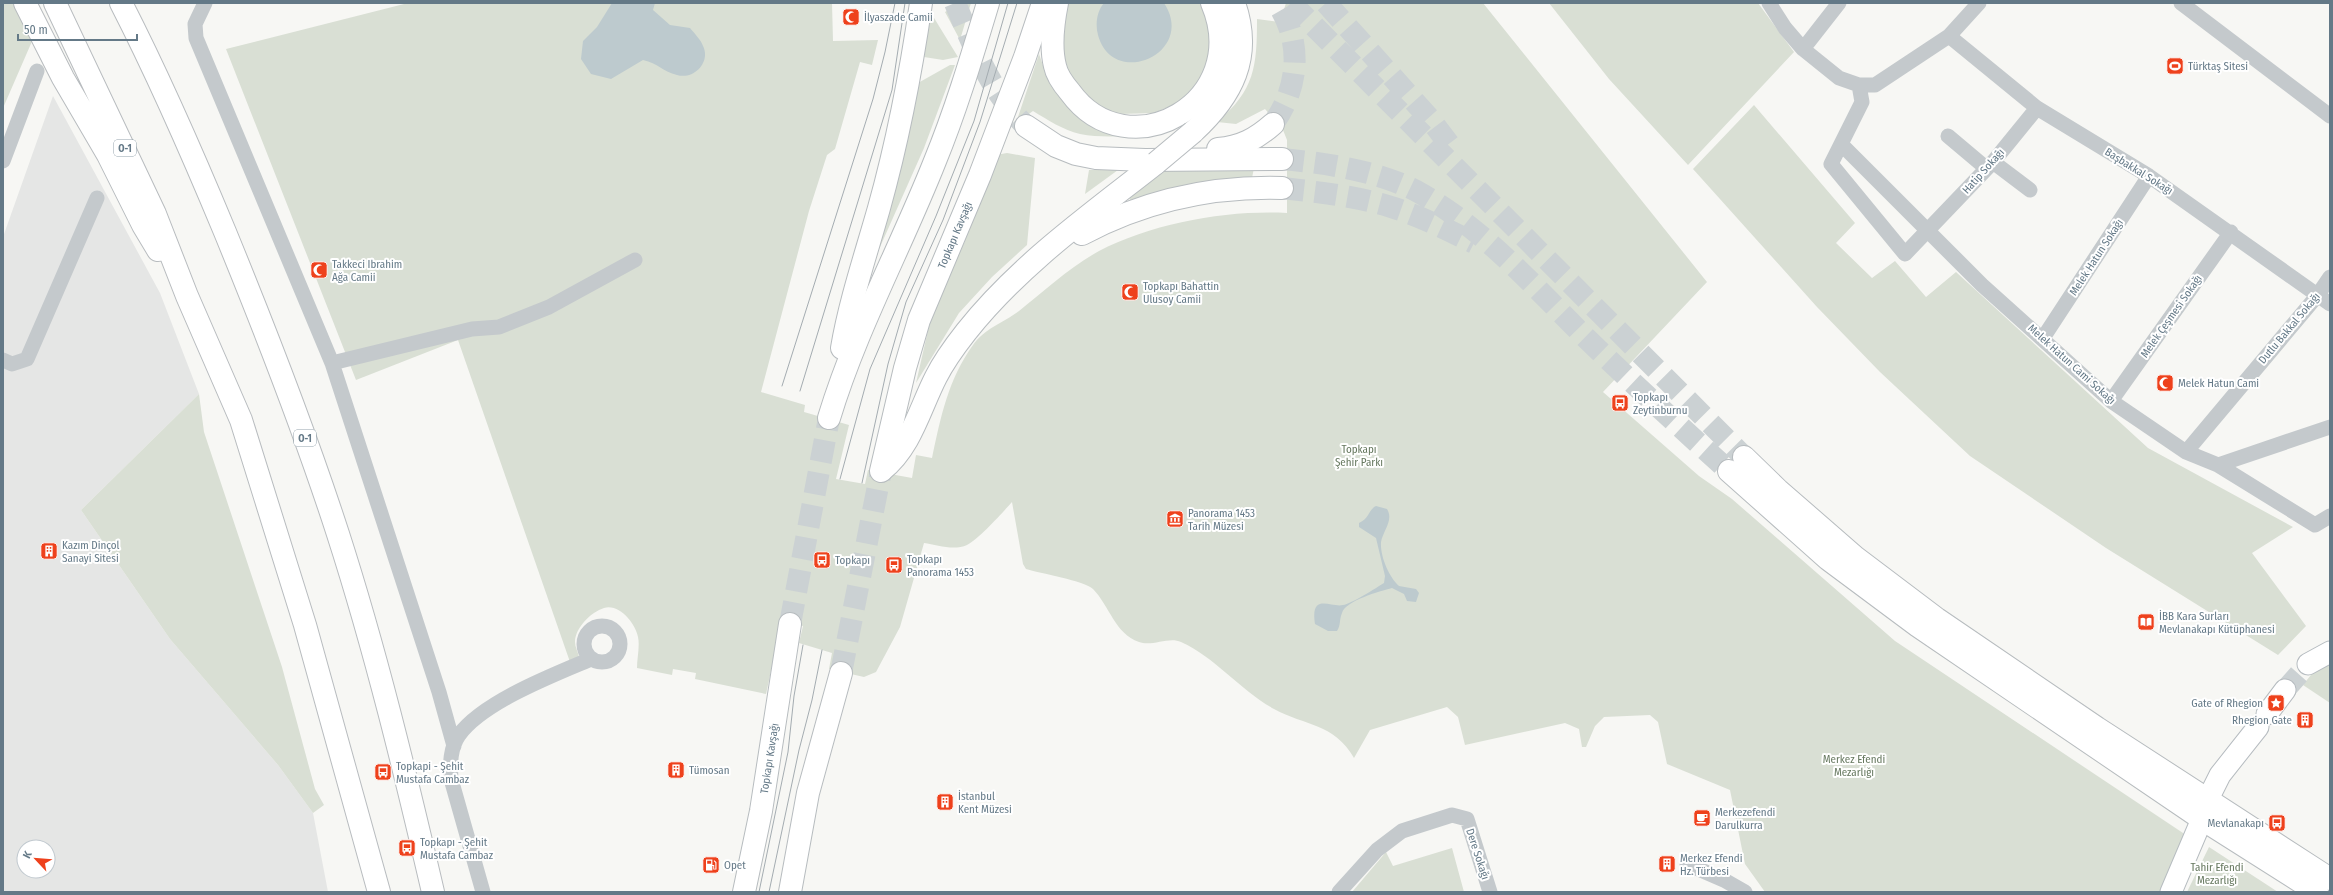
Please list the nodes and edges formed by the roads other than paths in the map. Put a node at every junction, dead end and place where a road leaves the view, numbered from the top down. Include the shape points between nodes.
1 (25, 3) edge
2 (55, 3) edge
3 (121, 3) edge
4 (205, 3) edge
5 (921, 3) edge
6 (988, 3) edge
7 (1043, 3) edge
8 (1057, 3) edge
9 (1212, 3) edge
10 (1234, 3) edge
11 (1769, 3) edge
12 (1839, 3) edge
13 (1979, 3) edge
14 (2181, 3) edge
15 (1949, 36) junction
16 (1803, 49) junction
17 (37, 71) dead end
18 (1859, 85) junction
19 (2037, 108) junction
20 (2330, 116) edge
21 (1273, 124) tunnel mouth
22 (1026, 126) tunnel mouth
23 (1948, 136) dead end
24 (1841, 144) junction
25 (1282, 159) tunnel mouth
26 (3, 161) edge
27 (1150, 162) junction
28 (1989, 165) junction
29 (2149, 176) junction
30 (1282, 188) tunnel mouth
31 (2030, 190) dead end
32 (98, 198) dead end
33 (1928, 232) junction
34 (2231, 232) junction
35 (1040, 256) junction
36 (635, 260) dead end
37 (2330, 277) edge
38 (187, 296) junction
39 (2317, 296) junction
40 (2330, 304) edge
41 (2043, 338) junction
42 (3, 360) edge
43 (332, 363) junction
44 (2111, 401) junction
45 (2330, 427) edge
46 (2186, 452) junction
47 (1737, 464) tunnel mouth
48 (2218, 465) junction
49 (2330, 516) edge
50 (790, 624) tunnel mouth
51 (2330, 652) edge
52 (590, 659) dead end
53 (2308, 664) tunnel mouth
54 (841, 674) tunnel mouth
55 (2285, 690) tunnel mouth
56 (454, 746) junction
57 (2205, 810) junction
58 (1687, 864) dead end
59 (2307, 865) junction
60 (2330, 879) edge
61 (2310, 890) edge
62 (379, 892) edge
63 (433, 892) edge
64 (483, 892) edge
65 (744, 892) edge
66 (790, 892) edge
67 (1339, 892) edge
68 (1490, 892) edge
69 (1744, 892) edge
70 (2171, 892) edge

1 - 38 main road via 143,225
2 - 38 main road, O-1 via 155,214
3 - 63 main road, O-1 via 196,164 265,331 311,454 338,534 388,705
4 - 43 street via 195,24 196,38
5 - 6 main road via 897,140 849,313 829,418 858,336 936,161
7 - 35 main road, Topkapı Kavşağı via 980,175 919,320 881,471 894,461 902,449 936,377 966,332 994,300
8 - 9 main road via 1053,52 1062,81 1078,104 1090,113 1106,121 1135,127 1164,122 1176,117 1189,108 1213,80 1220,63 1221,44 1220,29
10 - 27 main road, bridge via 1242,30 1239,62 1222,102 1193,132
11 - 16 street
12 - 16 street
13 - 15 street
14 - 20 street
15 - 18 street via 1875,84
15 - 19 street, Başbakkal Sokağı
16 - 18 street via 1839,78
17 - 26 street
18 - 24 street via 1862,102
19 - 28 street, Hatip Sokağı
19 - 29 street, Başbakkal Sokağı
21 - 27 main road via 1258,137 1244,144 1214,150 1183,150
22 - 27 main road via 1056,146 1076,154
23 - 28 street
24 - 33 street, Melek Hatun Cami Sokağı
24 - 33 street, Hatip Sokağı via 1831,164 1905,254
25 - 27 main road
27 - 35 main road
28 - 31 street
28 - 33 street, Hatip Sokağı
29 - 34 street, Başbakkal Sokağı
29 - 41 street, Melek Hatun Sokağı
30 - 35 main road via 1222,190 1162,202 1108,220
32 - 42 street via 28,359 12,364
33 - 41 street, Melek Hatun Cami Sokağı via 1982,285
34 - 39 street, Başbakkal Sokağı
34 - 44 street, Melek Çeşmesi Sokağı
36 - 43 street via 549,307 499,327 472,329
37 - 39 street, Dutlu Bakkal Sokağı
38 - 62 main road, O-1 via 241,420 264,489 333,721
39 - 40 street, Başbakkal Sokağı
39 - 46 street, Dutlu Bakkal Sokağı
41 - 44 street, Melek Hatun Cami Sokağı
43 - 56 street via 439,692
44 - 46 street, Melek Hatun Cami Sokağı
45 - 48 street
46 - 48 street, Melek Hatun Cami Sokağı
47 - 57 main road via 1828,559 1918,626
48 - 49 street, Melek Hatun Cami Sokağı via 2315,525
50 - 65 main road, Topkapı Kavşağı via 761,811
51 - 53 main road
52 - 56 street via 484,712 459,736
54 - 66 main road via 808,793
55 - 57 main road via 2220,775
56 - 64 street via 449,761 451,779
57 - 59 main road
57 - 61 main road
57 - 70 main road
58 - 69 street
59 - 60 main road
59 - 61 main road
67 - 68 street, Dere Sokağı via 1377,850 1402,831 1452,815 1466,819

